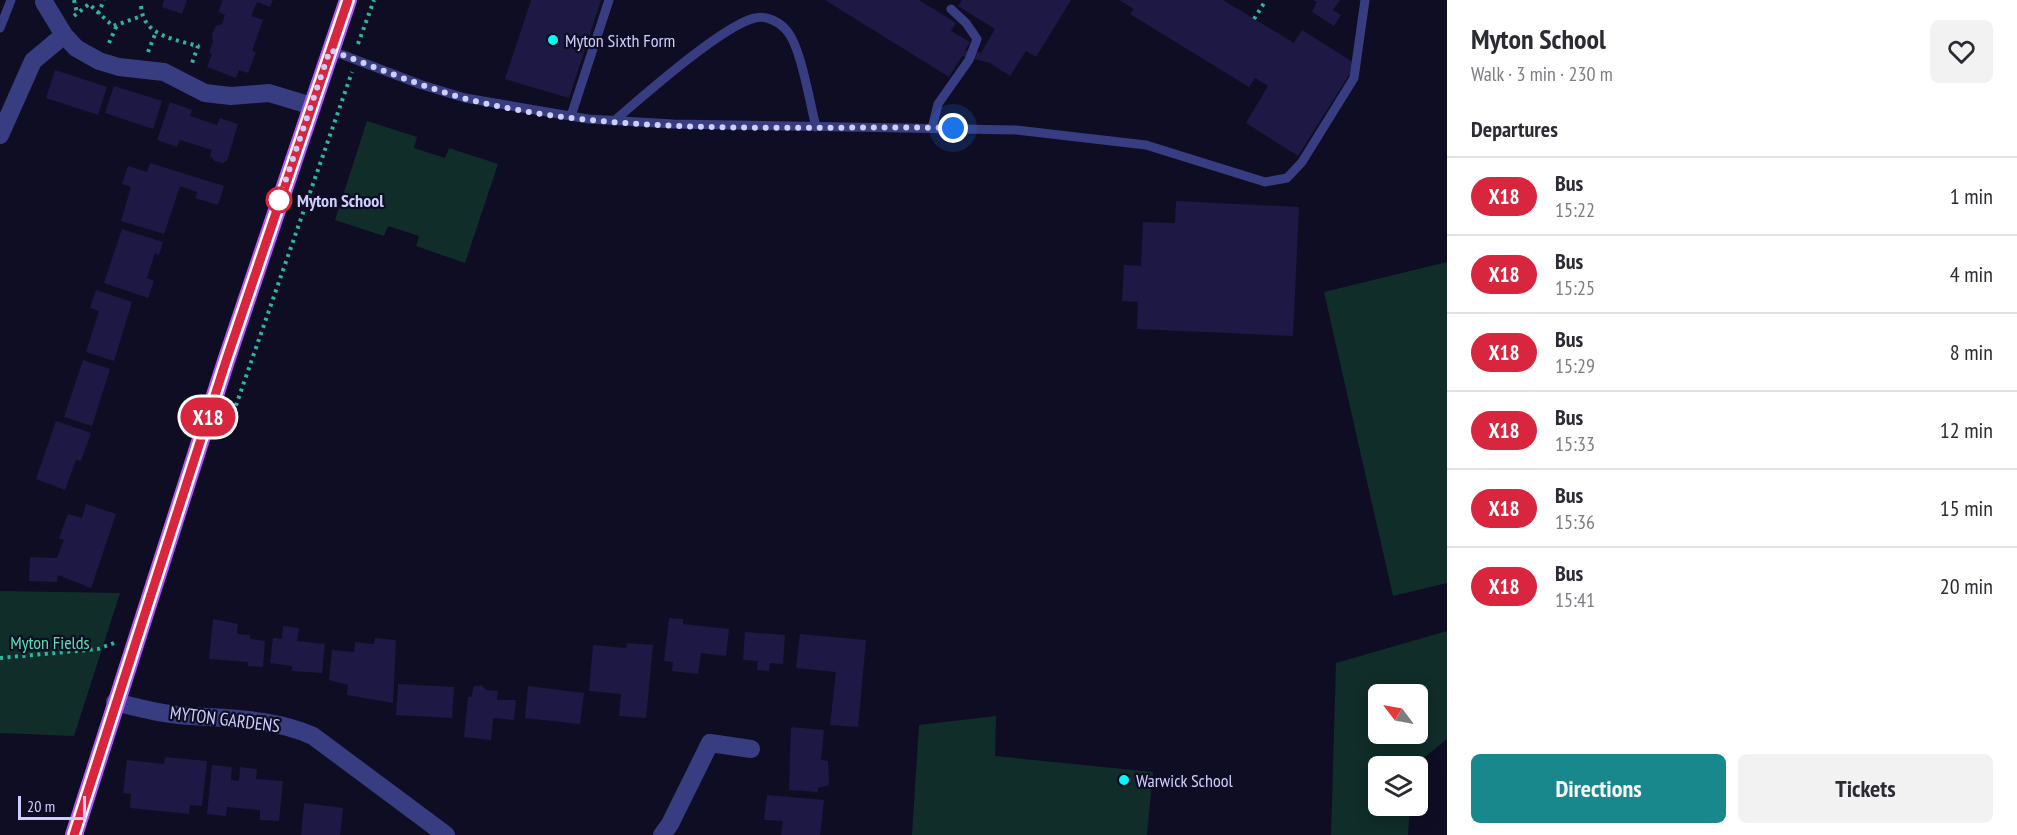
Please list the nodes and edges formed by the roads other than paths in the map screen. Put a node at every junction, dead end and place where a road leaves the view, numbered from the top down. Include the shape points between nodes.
1 (11, 0) edge
2 (348, 0) edge
3 (609, 0) edge
4 (1365, 0) edge
5 (43, 1) edge
6 (951, 9) dead end
7 (0, 28) edge
8 (64, 36) junction
9 (330, 50) junction
10 (312, 106) junction
11 (571, 116) junction
12 (614, 121) junction
13 (816, 127) junction
14 (932, 128) junction
15 (0, 135) edge
16 (115, 702) junction
17 (751, 749) dead end
18 (74, 835) edge
19 (446, 835) edge
20 (662, 835) edge

1 - 7 lane
2 - 9 main road
3 - 11 lane
4 - 14 lane via 1354,78 1308,155 1280,181 1250,179 1137,144 1016,129
5 - 8 street
6 - 14 lane via 977,39 969,60 938,104
8 - 10 street via 99,61 164,72 205,93 269,93
8 - 15 street via 33,61
9 - 10 main road
9 - 11 lane via 465,98
10 - 16 main road
11 - 12 lane
12 - 13 lane
12 - 13 lane via 729,30 762,17 778,23 791,36
13 - 14 lane
16 - 18 main road
16 - 19 street, MYTON GARDENS via 174,714 274,723 297,729 313,736
17 - 20 street via 710,743

